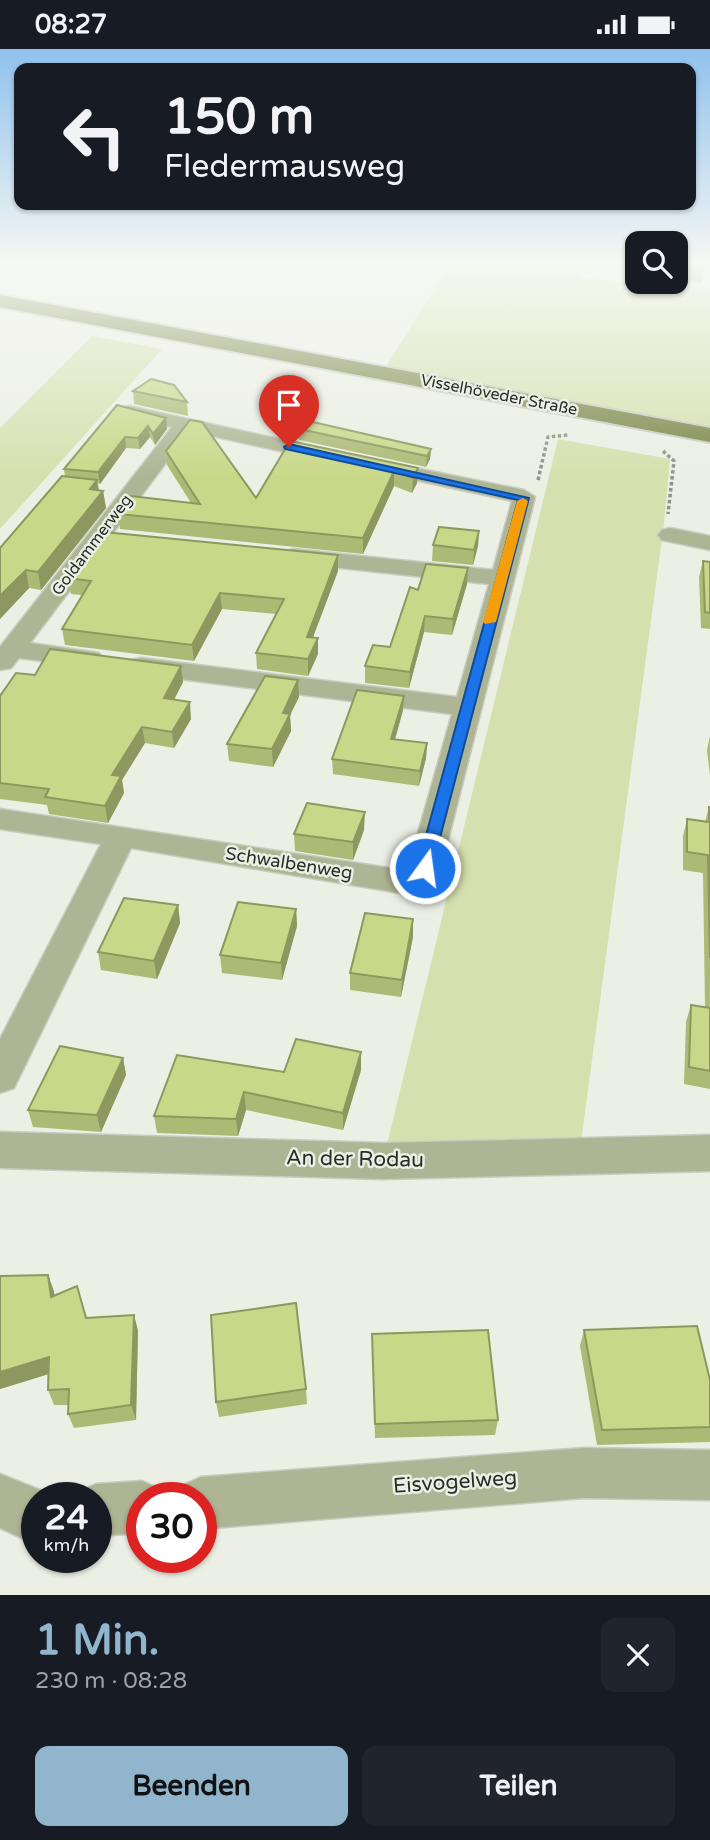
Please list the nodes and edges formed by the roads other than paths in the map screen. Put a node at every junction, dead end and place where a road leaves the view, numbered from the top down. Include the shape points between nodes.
1 (170, 333) edge
2 (129, 412) edge
3 (184, 425) junction
4 (710, 435) edge
5 (670, 535) road end
6 (98, 536) junction
7 (126, 539) edge
8 (710, 543) edge
9 (265, 553) edge
10 (502, 578) junction
11 (6, 657) edge
12 (466, 707) junction
13 (0, 819) edge
14 (121, 836) junction
15 (0, 1077) edge
16 (0, 1150) edge
17 (710, 1153) edge
18 (710, 1475) edge
19 (0, 1500) edge
20 (217, 1502) edge
21 (21, 1511) edge

1 - 4 main road, Visselhöveder Straße
2 - 3 street
3 - 6 street, Goldammerweg
3 - 10 street, Schwalbenweg via 524,498
5 - 8 street
6 - 7 street
6 - 11 street, Goldammerweg
9 - 10 street
10 - 12 street, Schwalbenweg
11 - 12 street
12 - 14 street, Schwalbenweg via 425,868 400,881
13 - 14 street
14 - 15 street
16 - 17 street, An der Rodau via 383,1161
18 - 20 street, Eisvogelweg via 584,1473
19 - 21 street

